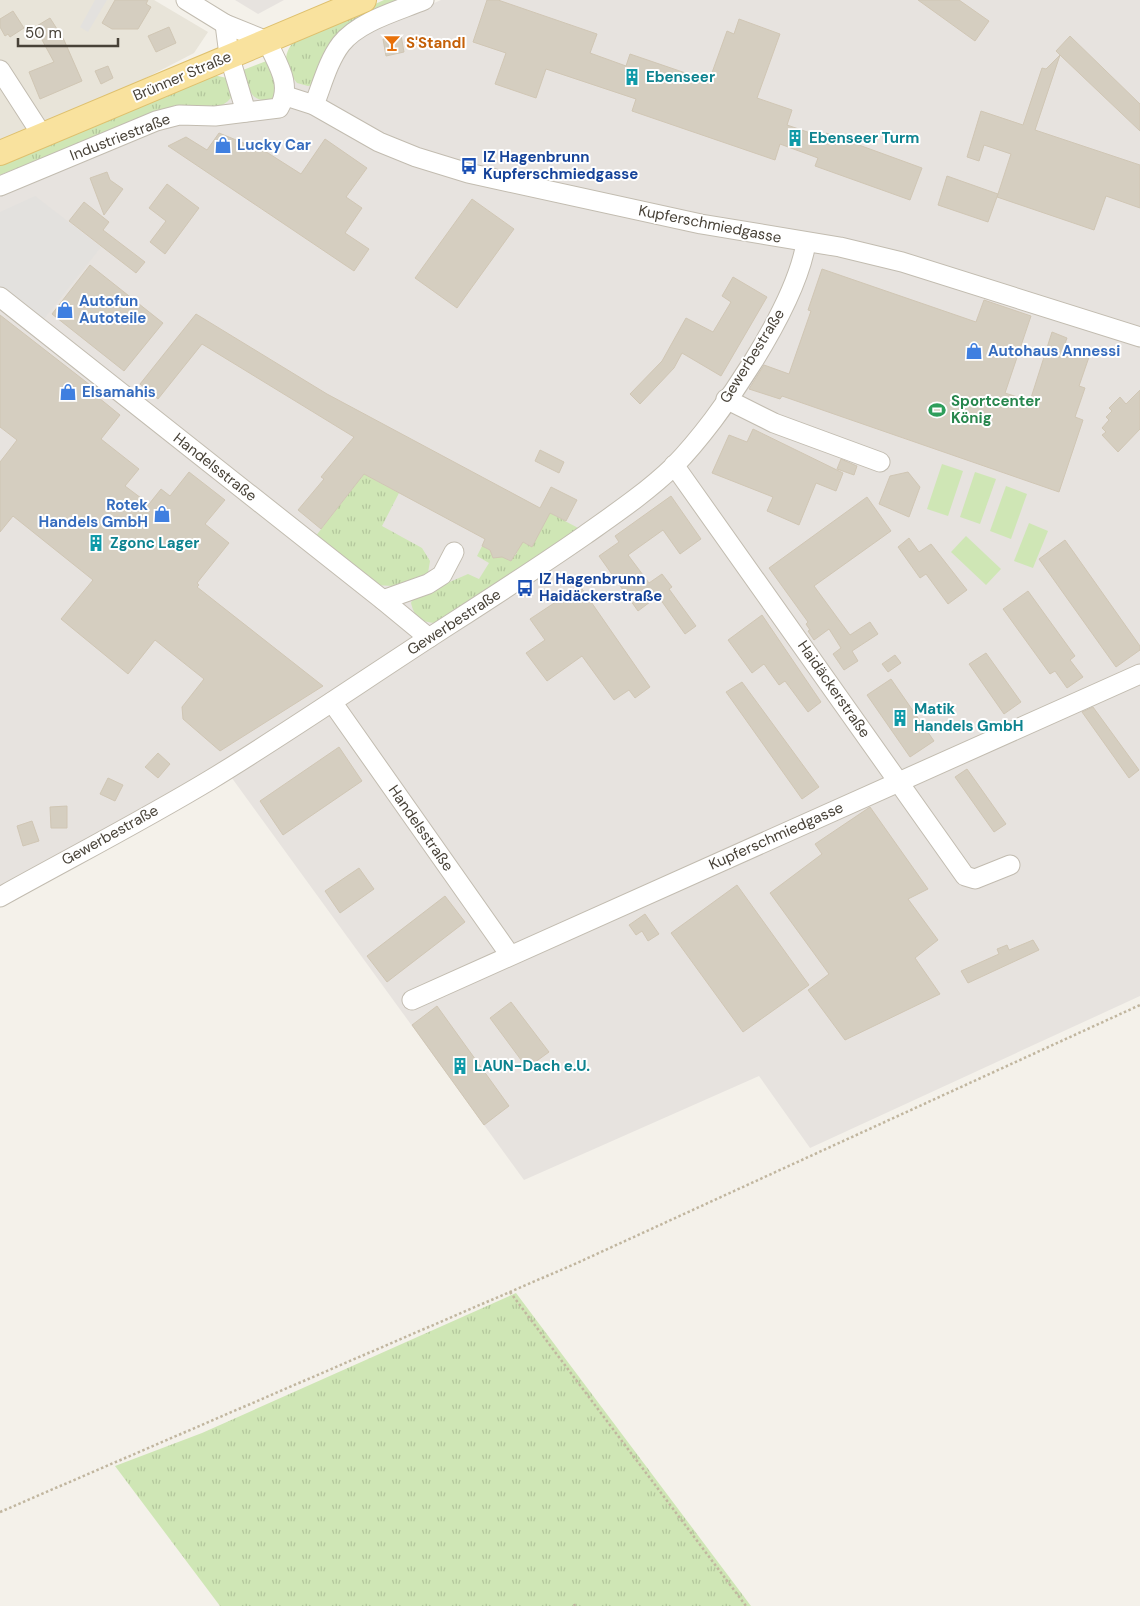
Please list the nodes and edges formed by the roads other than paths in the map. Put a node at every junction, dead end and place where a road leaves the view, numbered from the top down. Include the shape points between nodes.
1 (186, 0) edge
2 (364, 0) edge
3 (424, 0) edge
4 (225, 24) junction
5 (267, 41) junction
6 (229, 55) junction
7 (0, 70) edge
8 (286, 96) junction
9 (314, 105) junction
10 (246, 112) junction
11 (42, 135) junction
12 (0, 153) edge
13 (0, 186) edge
14 (806, 243) junction
15 (0, 297) edge
16 (1140, 337) edge
17 (726, 399) junction
18 (880, 462) dead end
19 (674, 465) junction
20 (454, 552) dead end
21 (383, 600) junction
22 (429, 638) junction
23 (1140, 674) edge
24 (332, 702) junction
25 (899, 780) junction
26 (1010, 865) dead end
27 (0, 897) edge
28 (510, 955) junction
29 (412, 1000) dead end

1 - 4 street
2 - 5 main road, Brünner Straße
3 - 9 street via 360,28 342,43
4 - 5 street
4 - 6 street
5 - 6 main road, Brünner Straße
5 - 8 street via 286,84
6 - 10 street
6 - 11 main road, Brünner Straße
7 - 11 street
8 - 9 street, Kupferschmiedgasse
8 - 10 street via 280,108
9 - 14 street, Kupferschmiedgasse via 379,142 468,173
10 - 13 street, Industriestraße via 215,116 178,115 156,121
11 - 12 main road, Brünner Straße
14 - 16 street, Kupferschmiedgasse via 840,247 902,262
14 - 17 street, Gewerbestraße via 803,261 768,335
15 - 21 street, Handelsstraße
17 - 18 street via 774,423
17 - 19 street, Gewerbestraße
19 - 22 street, Gewerbestraße via 617,513
19 - 25 street, Haidäckerstraße
20 - 21 street via 442,575 428,584
21 - 22 street, Handelsstraße
22 - 24 street, Gewerbestraße
23 - 25 street, Kupferschmiedgasse
24 - 27 street, Gewerbestraße via 208,781
24 - 28 street, Handelsstraße
25 - 26 street, Haidäckerstraße via 965,876 975,879
25 - 28 street, Kupferschmiedgasse
28 - 29 street, Kupferschmiedgasse

